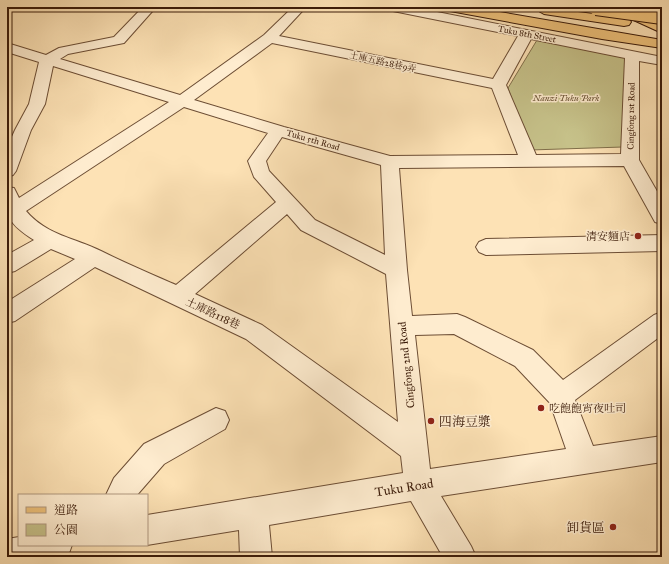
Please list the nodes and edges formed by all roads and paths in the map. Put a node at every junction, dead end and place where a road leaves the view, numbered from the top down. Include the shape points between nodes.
1 (150, 7) edge
2 (300, 7) edge
3 (393, 7) edge
4 (450, 7) edge
5 (594, 7) edge
6 (617, 7) edge
7 (654, 7) edge
8 (533, 8) dead end
9 (662, 11) edge
10 (662, 17) edge
11 (662, 28) edge
12 (527, 34) junction
13 (269, 38) junction
14 (662, 44) edge
15 (8, 46) edge
16 (632, 54) junction
17 (47, 60) junction
18 (662, 61) edge
19 (498, 85) junction
20 (182, 101) junction
21 (30, 118) junction
22 (7, 126) edge
23 (278, 131) junction
24 (630, 160) junction
25 (390, 162) junction
26 (530, 162) junction
27 (7, 171) edge
28 (11, 202) edge
29 (288, 203) junction
30 (662, 217) edge
31 (50, 240) junction
32 (662, 243) edge
33 (486, 247) dead end
34 (94, 257) junction
35 (7, 265) edge
36 (396, 270) junction
37 (178, 296) junction
38 (7, 314) edge
39 (662, 322) edge
40 (402, 326) junction
41 (561, 396) junction
42 (216, 420) dead end
43 (662, 449) edge
44 (414, 450) junction
45 (584, 460) junction
46 (418, 485) junction
47 (121, 494) edge
48 (253, 512) junction
49 (148, 530) edge
50 (53, 549) edge
51 (7, 555) edge
52 (256, 557) edge
53 (460, 557) edge

1 - 17 street via 119,40 64,51
2 - 13 street
3 - 12 street, Tuku 8th Street
4 - 14 main road
5 - 10 main road, bridge
6 - 11 main road
7 - 9 main road
8 - 11 main road
12 - 16 street, Tuku 8th Street
12 - 19 street
13 - 19 street, 土庫五路28巷9弄
13 - 20 street
15 - 17 street, Tuku 5th Road
16 - 18 street, Tuku 8th Street
16 - 24 street, Cingfong 1st Road
17 - 20 street, Tuku 5th Road
17 - 21 street via 37,104
19 - 26 street
20 - 23 street, Tuku 5th Road
20 - 28 street
21 - 22 street
21 - 27 street
23 - 25 street, Tuku 5th Road
23 - 29 street via 258,161 261,173
24 - 26 street, Tuku 5th Road
24 - 30 street, Cingfong 1st Road
25 - 26 street, Tuku 5th Road
25 - 36 street, Cingfong 2nd Road
28 - 31 street, 土庫路118巷 via 27,226
29 - 36 street via 308,224
29 - 37 street
31 - 34 street, 土庫路118巷
31 - 35 street
32 - 33 street
34 - 37 street, 土庫路118巷
34 - 38 street
36 - 40 street, Cingfong 2nd Road
37 - 44 street, 土庫路118巷 via 254,332
39 - 41 street
40 - 41 street via 457,324 524,358
40 - 44 street, Cingfong 2nd Road
41 - 45 street
42 - 47 street via 154,454
43 - 45 street, Tuku Road
44 - 46 street, Cingfong 2nd Road
45 - 46 street, Tuku Road
46 - 48 street, Tuku Road
46 - 53 street, Cingfong 2nd Road
48 - 49 street, Tuku Road
48 - 52 street
50 - 51 street

